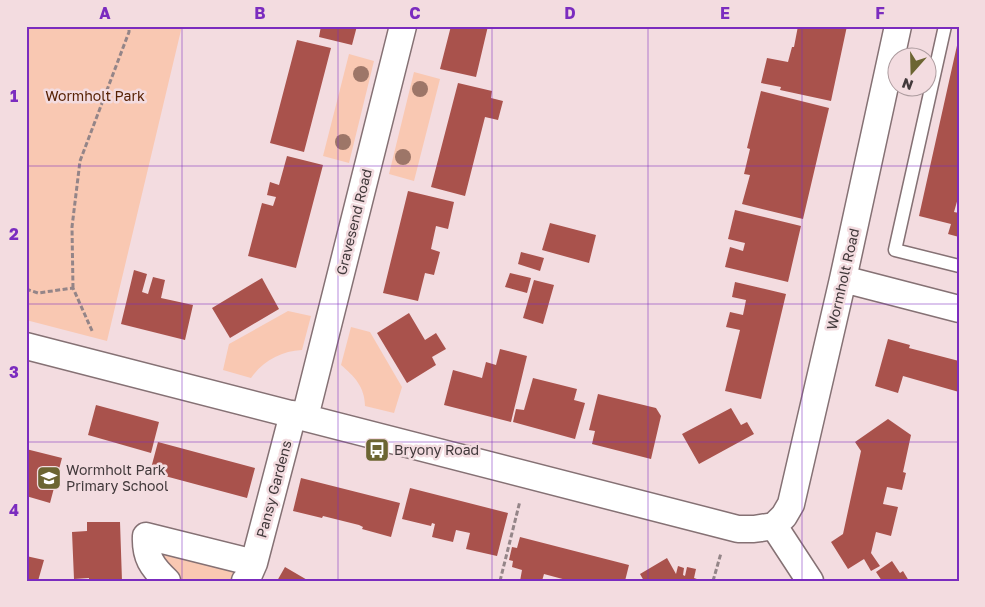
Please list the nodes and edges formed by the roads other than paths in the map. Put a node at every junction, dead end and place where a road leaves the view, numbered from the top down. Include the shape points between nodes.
1 (403, 26) edge
2 (898, 26) edge
3 (945, 26) edge
4 (959, 266) edge
5 (843, 279) junction
6 (959, 309) edge
7 (26, 346) edge
8 (299, 416) junction
9 (774, 526) junction
10 (250, 572) edge
11 (167, 581) edge
12 (810, 581) edge

1 - 8 street, Gravesend Road
2 - 5 street, Wormholt Road
3 - 4 lane via 895,250
5 - 6 street
5 - 9 street, Wormholt Road via 791,504
7 - 8 street
8 - 9 street via 738,529
8 - 10 street, Pansy Gardens
9 - 12 street
10 - 11 street, Pansy Gardens via 146,536 149,560

